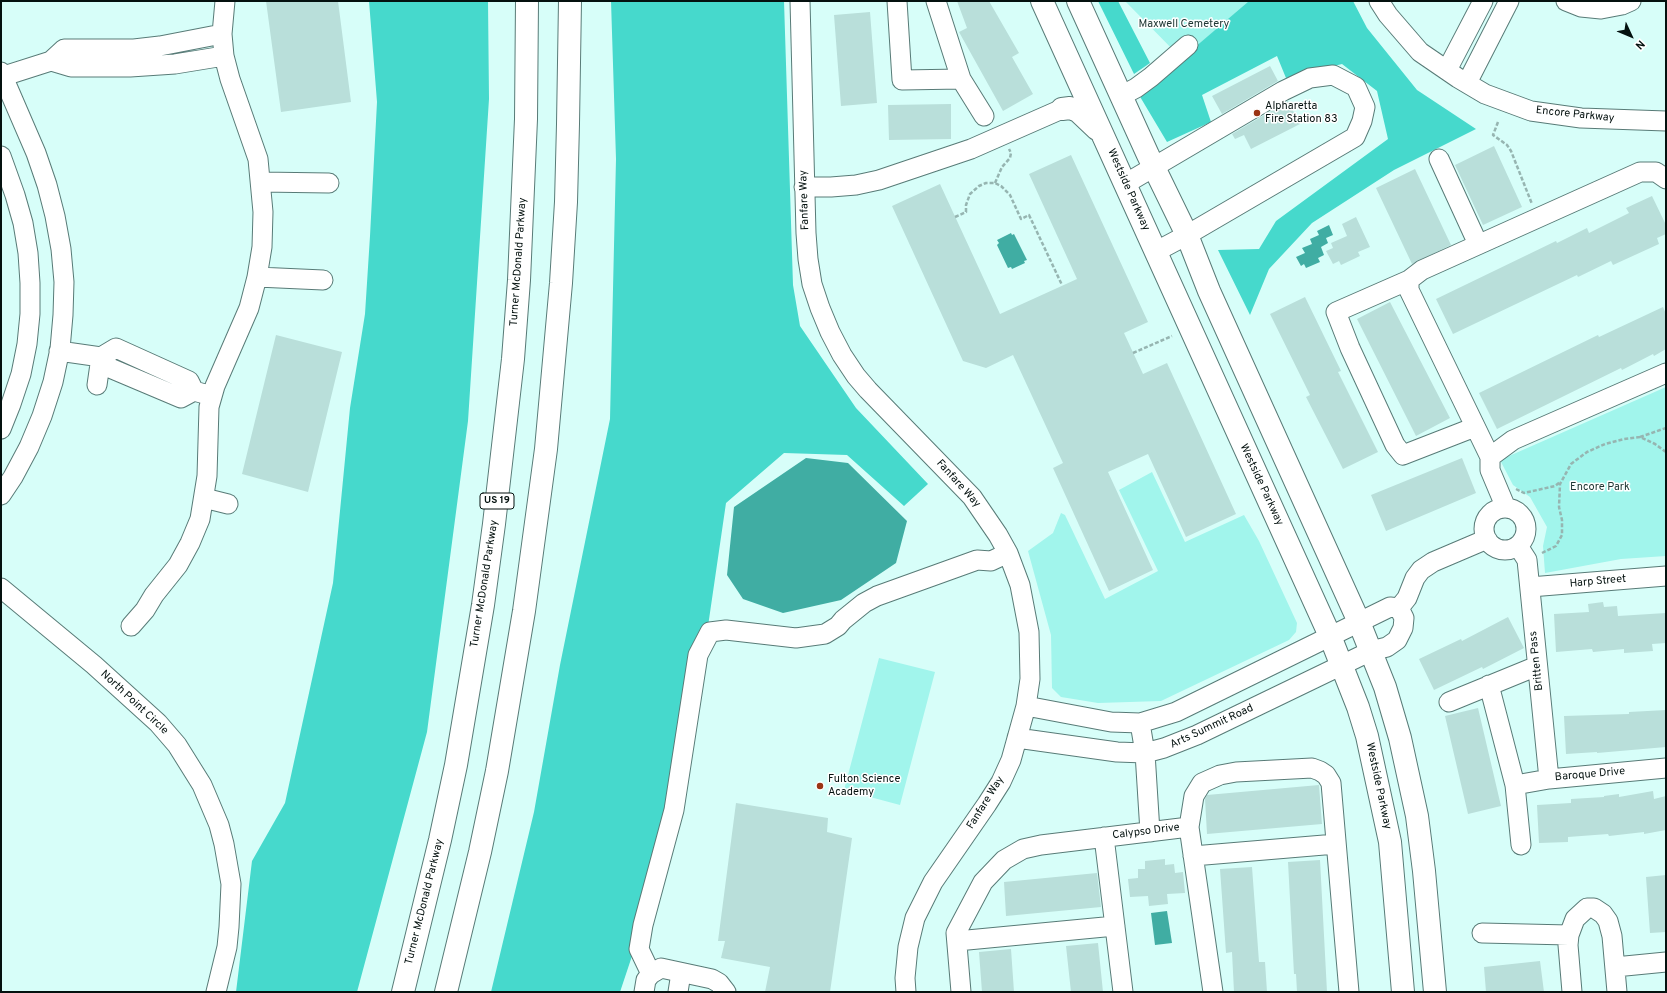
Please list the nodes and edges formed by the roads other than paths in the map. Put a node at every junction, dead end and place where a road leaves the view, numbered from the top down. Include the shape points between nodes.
1 (224, 1) edge
2 (527, 1) edge
3 (570, 1) edge
4 (800, 1) edge
5 (897, 1) edge
6 (936, 1) edge
7 (1042, 1) edge
8 (1078, 1) edge
9 (1379, 1) edge
10 (1483, 1) edge
11 (1509, 1) edge
12 (1566, 1) edge
13 (1631, 1) edge
14 (1469, 30) junction
15 (222, 34) junction
16 (1489, 39) junction
17 (1188, 45) dead end
18 (224, 56) junction
19 (50, 61) junction
20 (1447, 70) junction
21 (1075, 72) junction
22 (2, 75) edge
23 (961, 79) junction
24 (1467, 83) junction
25 (1121, 96) junction
26 (1062, 109) junction
27 (984, 116) dead end
28 (1666, 121) edge
29 (1106, 142) junction
30 (1, 156) edge
31 (1439, 159) dead end
32 (1154, 167) junction
33 (1666, 179) edge
34 (261, 182) junction
35 (329, 182) dead end
36 (1125, 184) junction
37 (804, 187) junction
38 (1187, 235) junction
39 (1478, 244) junction
40 (1156, 252) junction
41 (256, 277) junction
42 (323, 280) dead end
43 (1409, 280) junction
44 (59, 351) junction
45 (101, 357) junction
46 (1666, 373) edge
47 (97, 385) dead end
48 (212, 396) junction
49 (1475, 427) junction
50 (1, 429) edge
51 (1490, 457) junction
52 (1, 495) edge
53 (204, 498) junction
54 (1504, 502) junction
55 (228, 504) dead end
56 (1491, 543) junction
57 (1522, 553) junction
58 (1008, 554) junction
59 (1666, 576) edge
60 (1530, 587) junction
61 (1, 588) edge
62 (1399, 608) junction
63 (1358, 622) junction
64 (131, 626) dead end
65 (1330, 636) junction
66 (1371, 651) junction
67 (1341, 665) junction
68 (1537, 666) junction
69 (1489, 685) junction
70 (1449, 702) dead end
71 (1026, 706) junction
72 (1140, 723) junction
73 (1018, 738) junction
74 (1145, 753) junction
75 (1666, 768) edge
76 (1550, 779) junction
77 (1515, 785) junction
78 (1189, 827) junction
79 (1150, 832) junction
80 (1104, 837) junction
81 (1336, 844) junction
82 (1522, 845) dead end
83 (1193, 856) junction
84 (1115, 926) junction
85 (1482, 933) dead end
86 (1569, 935) junction
87 (957, 941) junction
88 (1666, 962) edge
89 (1615, 967) junction
90 (681, 972) junction
91 (651, 974) junction
92 (216, 992) edge
93 (403, 992) edge
94 (446, 992) edge
95 (644, 992) edge
96 (678, 992) edge
97 (726, 992) edge
98 (906, 992) edge
99 (961, 992) edge
100 (1123, 992) edge
101 (1212, 992) edge
102 (1349, 992) edge
103 (1403, 992) edge
104 (1435, 992) edge
105 (1572, 992) edge
106 (1617, 992) edge

1 - 15 street
2 - 93 main road, Turner McDonald Parkway / US 19 via 526,127 519,280 513,359 494,524 456,765
3 - 94 main road via 561,283 548,434 537,522 515,669 496,771
4 - 37 street, Fanfare Way
5 - 23 street via 902,80
6 - 23 street
7 - 21 main road, Westside Parkway
8 - 25 main road
9 - 20 street, Encore Parkway via 1420,52
10 - 14 street
11 - 16 street
12 - 13 street via 1581,7 1601,9
14 - 16 street
14 - 20 street
15 - 18 street
15 - 19 street via 134,49 64,49
16 - 24 street
17 - 25 street via 1151,77
18 - 19 street via 175,64 130,67 71,67
18 - 34 street via 258,159
19 - 22 street
20 - 24 street, Encore Parkway
21 - 26 main road via 1072,89
21 - 29 main road, Westside Parkway
22 - 44 street via 36,154 55,216 64,282
23 - 27 street
24 - 28 street, Encore Parkway via 1485,94 1531,111 1581,118
25 - 32 main road
26 - 29 main road via 1078,111
26 - 37 street via 971,149 879,180 838,187
29 - 36 main road, Westside Parkway
30 - 50 street via 23,223 30,283 27,344 21,374
31 - 39 street
32 - 36 street
32 - 38 main road
32 - 38 street via 1283,91 1310,78 1333,75 1356,87 1365,107 1355,137
33 - 39 street via 1656,172 1640,172
34 - 35 street
34 - 41 street via 262,247
36 - 40 main road, Westside Parkway
37 - 58 street, Fanfare Way via 812,284 825,320 842,354 868,390 972,497
38 - 40 street
38 - 63 main road via 1209,291
39 - 43 street via 1422,270
40 - 65 main road, Westside Parkway
41 - 42 street
41 - 48 street via 249,308
43 - 49 street via 1409,290
43 - 49 street via 1336,312 1350,348 1402,455
44 - 45 street
44 - 52 street via 53,382 42,416 29,447
45 - 47 street
45 - 48 street via 110,368 181,398 194,391
46 - 51 street via 1513,440
48 - 53 street via 209,407
49 - 51 street
51 - 54 street via 1490,470
53 - 55 street
53 - 64 street via 200,519 178,565
54 - 56 street via 1486,521 1484,527
54 - 57 street via 1525,520 1526,534
56 - 57 street via 1505,550
56 - 62 street via 1432,562 1415,578 1407,598
57 - 60 street, Britten Pass
58 - 71 street, Fanfare Way via 1020,585 1029,632 1030,679
58 - 91 street via 991,561 977,560 877,596 864,603 825,634 796,638 726,630 710,632 698,655 674,810 643,925 639,949
59 - 60 street, Harp Street
60 - 68 street, Britten Pass
61 - 92 street, North Point Circle via 94,665 158,723 185,756 202,785 219,825 231,884 227,947
62 - 63 street via 1390,607
62 - 66 street, Arts Summit Road via 1404,618 1404,628 1397,640 1387,647
63 - 65 street
63 - 66 main road
65 - 67 main road, Westside Parkway
65 - 72 street via 1176,712
66 - 67 street, Arts Summit Road
66 - 104 main road via 1393,713 1416,808
67 - 74 street, Arts Summit Road via 1181,742
67 - 103 main road, Westside Parkway via 1367,736 1390,842
68 - 69 street
68 - 76 street, Britten Pass
69 - 70 street
69 - 77 street
71 - 72 street via 1111,722
71 - 73 street, Fanfare Way
72 - 74 street
73 - 74 street, Arts Summit Road via 1117,752
73 - 98 street, Fanfare Way via 1001,782 933,882 915,918 908,947
74 - 79 street
75 - 76 street, Baroque Drive
76 - 77 street, Baroque Drive
77 - 82 street
78 - 79 street, Calypso Drive
78 - 81 street, Calypso Drive via 1194,796 1202,783 1208,779 1236,772 1312,768 1320,770 1332,783
78 - 83 street
79 - 80 street, Calypso Drive
80 - 84 street
80 - 87 street, Calypso Drive via 1023,849 1004,860 983,882 973,899 956,933
81 - 83 street
81 - 102 street, Calypso Drive
83 - 101 street
84 - 87 street
84 - 100 street
85 - 86 street
86 - 89 street via 1575,919 1586,908 1594,908 1603,914 1612,936
86 - 105 street
87 - 99 street, Calypso Drive
88 - 89 street
89 - 106 street
90 - 91 street via 661,968
90 - 96 street
90 - 97 street via 712,979
91 - 95 street via 646,980

